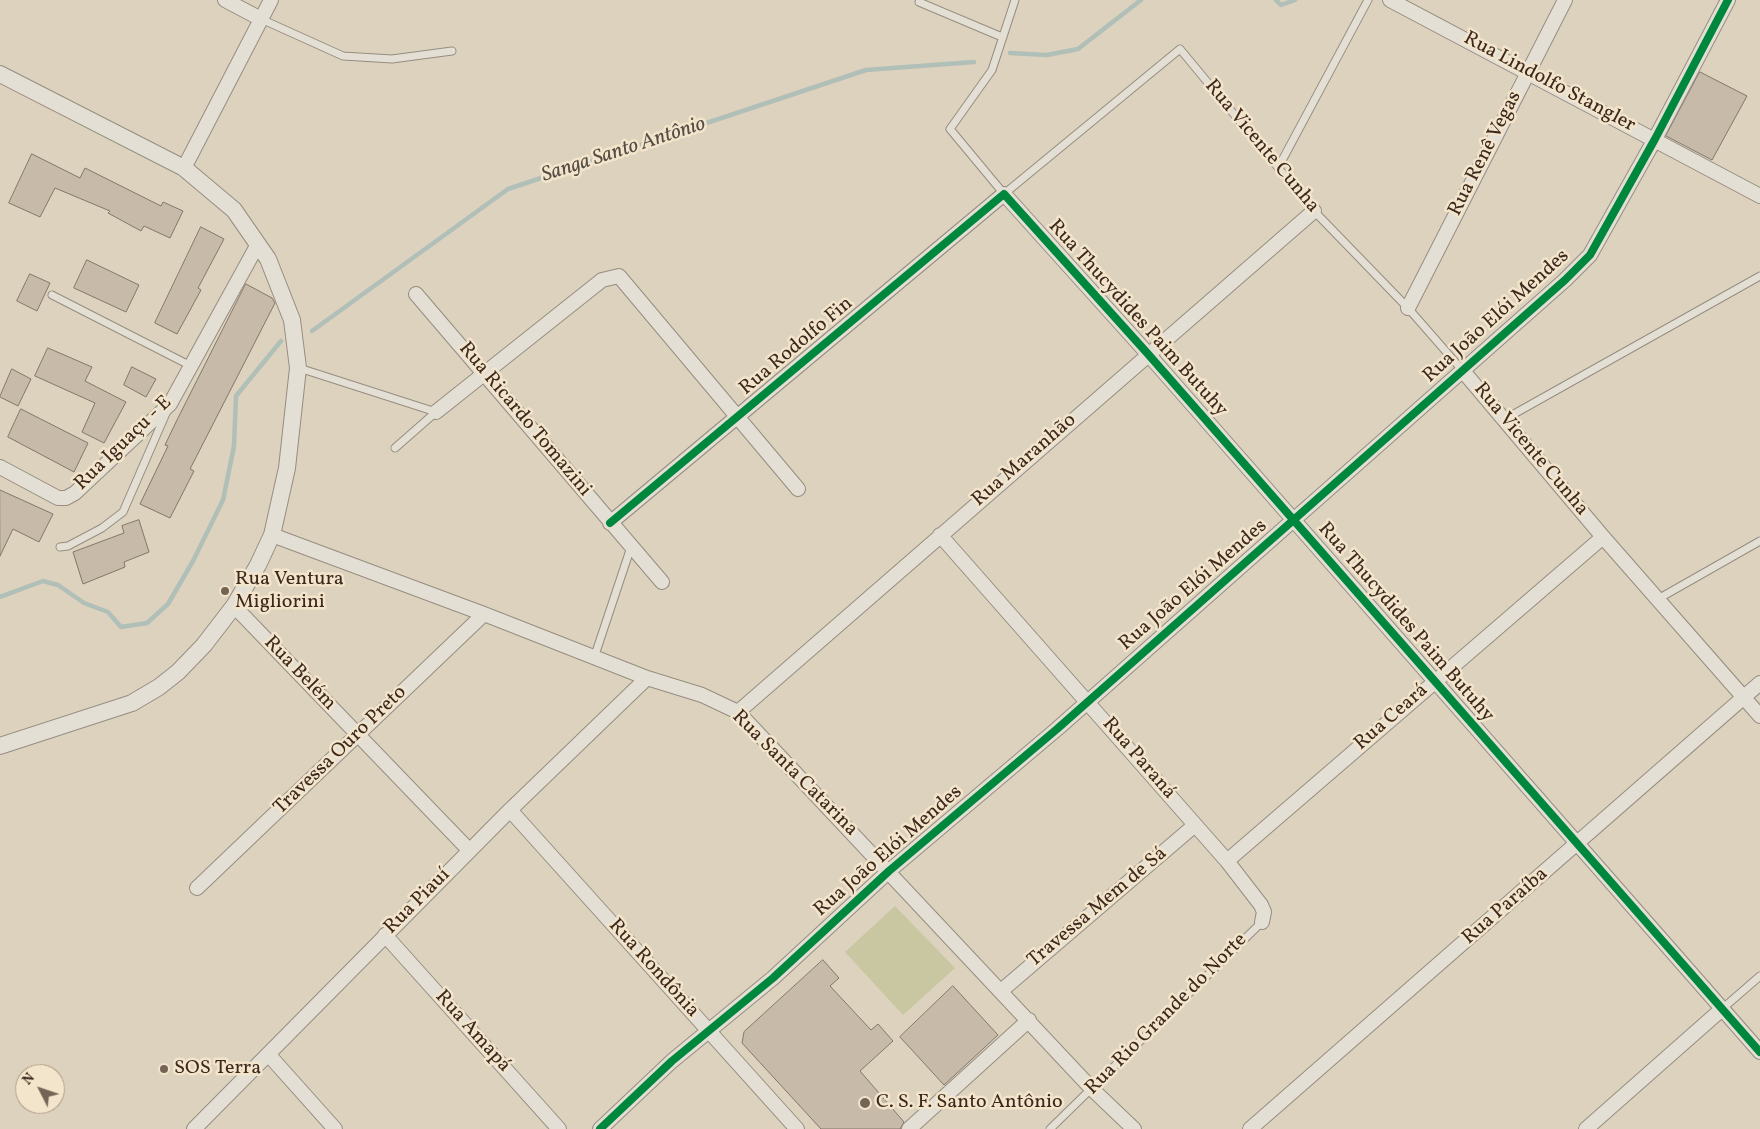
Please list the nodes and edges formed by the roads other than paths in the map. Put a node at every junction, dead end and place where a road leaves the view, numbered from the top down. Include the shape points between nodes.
1 (225, 0) edge
2 (271, 0) edge
3 (1015, 0) edge
4 (1368, 0) edge
5 (1390, 0) edge
6 (1565, 0) edge
7 (1728, 0) edge
8 (918, 2) dead end
9 (262, 19) junction
10 (1002, 37) junction
11 (1180, 49) joint
12 (452, 51) dead end
13 (1528, 72) junction
14 (0, 74) edge
15 (1655, 139) junction
16 (184, 168) junction
17 (1278, 168) junction
18 (1004, 194) junction
19 (1760, 196) edge
20 (1314, 211) junction
21 (258, 244) junction
22 (1760, 276) edge
23 (416, 294) dead end
24 (52, 295) dead end
25 (1408, 308) junction
26 (1148, 354) junction
27 (191, 366) junction
28 (298, 368) junction
29 (1463, 371) junction
30 (486, 374) junction
31 (170, 404) junction
32 (436, 412) junction
33 (737, 417) junction
34 (1505, 419) junction
35 (395, 448) dead end
36 (0, 467) edge
37 (798, 489) dead end
38 (1294, 521) junction
39 (610, 523) junction
40 (272, 535) junction
41 (940, 535) junction
42 (1603, 537) junction
43 (1760, 541) edge
44 (60, 547) dead end
45 (631, 547) junction
46 (662, 582) dead end
47 (1658, 599) junction
48 (234, 606) junction
49 (484, 614) junction
50 (594, 658) junction
51 (647, 678) junction
52 (1434, 681) junction
53 (1760, 683) edge
54 (1744, 698) junction
55 (1087, 702) junction
56 (738, 712) junction
57 (1760, 716) edge
58 (358, 734) junction
59 (0, 746) edge
60 (510, 810) junction
61 (1195, 825) junction
62 (1577, 844) junction
63 (470, 850) junction
64 (1227, 861) junction
65 (889, 871) junction
66 (197, 888) dead end
67 (1262, 922) joint
68 (385, 935) junction
69 (1760, 976) edge
70 (1001, 991) junction
71 (1722, 1009) junction
72 (1029, 1020) junction
73 (709, 1031) junction
74 (1760, 1052) edge
75 (268, 1054) junction
76 (1092, 1089) junction
77 (194, 1129) edge
78 (335, 1129) edge
79 (559, 1129) edge
80 (600, 1129) edge
81 (797, 1129) edge
82 (909, 1129) edge
83 (1050, 1129) edge
84 (1134, 1129) edge
85 (1250, 1129) edge
86 (1586, 1129) edge

1 - 9 street
2 - 9 street
3 - 10 lane
4 - 17 lane
5 - 13 street, Rua Lindolfo Stangler
6 - 13 street, Rua Renê Vegas
7 - 15 street, Rua João Elói Mendes
8 - 10 lane
9 - 12 lane via 343,56 392,59
9 - 16 street
10 - 18 lane, Rua Thucydides Paim Butuhy via 992,70 950,128
11 - 17 lane, Rua Vicente Cunha
11 - 18 lane, Rua Rodolfo Fin
13 - 15 street, Rua Lindolfo Stangler
13 - 25 street, Rua Renê Vegas
14 - 16 street
15 - 19 street, Rua Lindolfo Stangler
15 - 29 street, Rua João Elói Mendes via 1590,255
16 - 21 street via 234,210
17 - 20 lane, Rua Vicente Cunha
18 - 26 street, Rua Thucydides Paim Butuhy
18 - 33 street, Rua Rodolfo Fin
20 - 25 lane, Rua Vicente Cunha
20 - 26 street, Rua Maranhão
21 - 27 street, Rua Iguaçu - E
21 - 28 street via 268,259 292,320
22 - 34 lane
23 - 30 street, Rua Ricardo Tomazini
24 - 27 lane
25 - 29 lane, Rua Vicente Cunha
26 - 38 street, Rua Thucydides Paim Butuhy
26 - 41 street, Rua Maranhão
27 - 31 street, Rua Iguaçu - E
28 - 32 lane
28 - 40 street via 287,468
29 - 34 street, Rua Vicente Cunha
29 - 38 street, Rua João Elói Mendes
30 - 32 street
30 - 33 street via 602,280 619,276
30 - 39 street, Rua Ricardo Tomazini
31 - 36 street, Rua Iguaçu - E via 66,498 58,498
31 - 44 lane via 123,512 102,528
32 - 35 lane
33 - 37 street
33 - 39 street, Rua Rodolfo Fin
34 - 42 street, Rua Vicente Cunha
38 - 52 street, Rua Thucydides Paim Butuhy
38 - 55 street, Rua João Elói Mendes
39 - 45 street, Rua Ricardo Tomazini
40 - 48 street
40 - 49 street, Rua Santa Catarina
41 - 55 street, Rua Paraná
41 - 56 street, Rua Maranhão
42 - 47 street, Rua Vicente Cunha
42 - 52 street, Rua Ceará
43 - 47 lane
45 - 46 street, Rua Ricardo Tomazini
45 - 50 lane
47 - 54 street, Rua Vicente Cunha
48 - 58 street, Rua Belém
48 - 59 street via 178,672 146,695 117,708
49 - 50 street, Rua Santa Catarina
49 - 58 street, Travessa Ouro Preto
50 - 51 street, Rua Santa Catarina
51 - 56 street, Rua Santa Catarina via 702,695
51 - 60 street, Rua Piauí
52 - 62 street, Rua Thucydides Paim Butuhy
52 - 64 street, Rua Ceará
53 - 54 street, Rua Paraíba
54 - 57 street, Rua Vicente Cunha
54 - 62 street, Rua Paraíba
55 - 61 street, Rua Paraná
55 - 65 street, Rua João Elói Mendes
56 - 65 street, Rua Santa Catarina
58 - 63 street, Rua Belém
58 - 66 street, Travessa Ouro Preto
60 - 63 street, Rua Piauí
60 - 73 street, Rua Rondônia
61 - 64 street, Rua Paraná
61 - 70 street, Travessa Mem de Sá
62 - 71 street, Rua Thucydides Paim Butuhy
62 - 85 street, Rua Paraíba
63 - 68 street, Rua Piauí
64 - 67 street, Rua Paraná via 1261,905 1264,912
65 - 70 street, Rua Santa Catarina
65 - 73 street, Rua João Elói Mendes via 773,978
67 - 76 lane, Rua Rio Grande do Norte
68 - 75 street, Rua Piauí
68 - 79 street, Rua Amapá
69 - 71 lane
70 - 72 street, Rua Santa Catarina
71 - 74 street, Rua Thucydides Paim Butuhy
71 - 86 street
72 - 76 street, Rua Santa Catarina
72 - 82 street
73 - 80 street, Rua João Elói Mendes
73 - 81 street, Rua Rondônia
75 - 77 street, Rua Piauí
75 - 78 street
76 - 83 lane, Rua Rio Grande do Norte
76 - 84 street, Rua Santa Catarina

